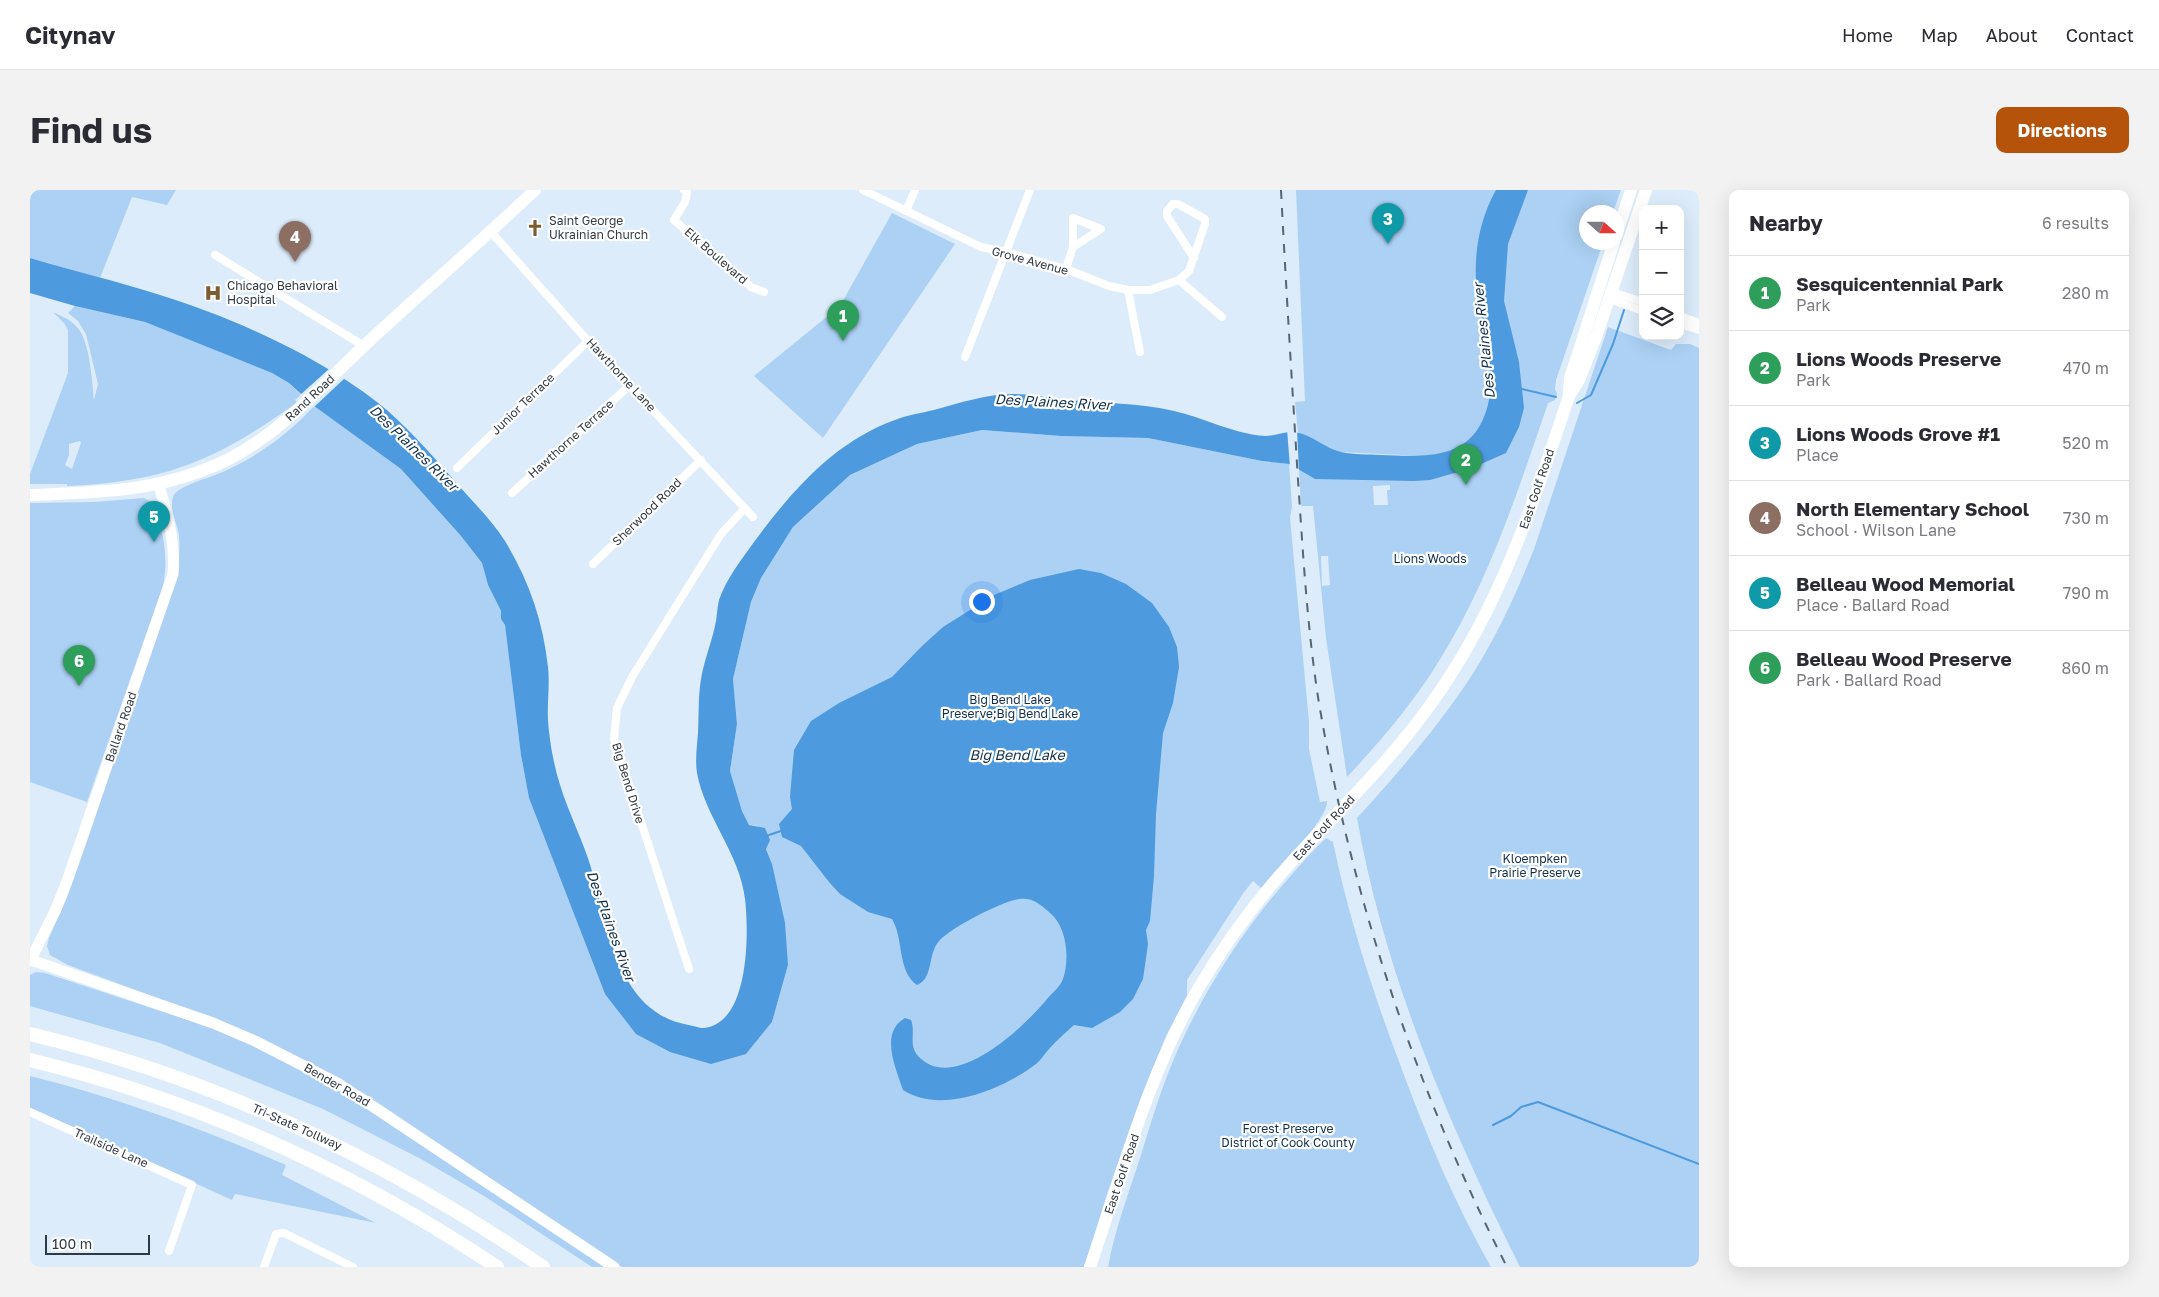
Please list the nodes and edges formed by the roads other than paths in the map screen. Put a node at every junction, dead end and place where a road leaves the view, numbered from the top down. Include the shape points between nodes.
1 (535, 190) edge
2 (684, 190) edge
3 (863, 190) edge
4 (915, 190) edge
5 (1030, 190) edge
6 (1631, 190) edge
7 (1646, 190) edge
8 (906, 211) junction
9 (1624, 211) edge
10 (491, 232) junction
11 (1073, 247) dead end
12 (1611, 250) edge
13 (1006, 252) junction
14 (214, 255) dead end
15 (1194, 258) junction
16 (1066, 269) junction
17 (1180, 280) junction
18 (1128, 290) junction
19 (1598, 291) junction
20 (764, 292) dead end
21 (1611, 295) junction
22 (1639, 301) edge
23 (1639, 309) edge
24 (1222, 317) dead end
25 (1684, 317) edge
26 (1699, 323) edge
27 (1684, 325) edge
28 (1699, 330) edge
29 (588, 340) junction
30 (364, 346) junction
31 (1140, 352) dead end
32 (965, 357) dead end
33 (630, 385) junction
34 (1569, 396) junction
35 (701, 460) junction
36 (457, 468) dead end
37 (159, 485) junction
38 (512, 493) dead end
39 (30, 495) edge
40 (745, 508) junction
41 (753, 517) dead end
42 (593, 564) dead end
43 (30, 960) edge
44 (689, 969) dead end
45 (30, 1034) edge
46 (30, 1060) edge
47 (30, 1112) edge
48 (169, 1251) dead end
49 (264, 1267) edge
50 (353, 1267) edge
51 (497, 1267) edge
52 (543, 1267) edge
53 (614, 1267) edge
54 (1090, 1267) edge

1 - 10 main road, Rand Road
2 - 20 street, Elk Boulevard via 687,192 686,202 674,220 751,287
3 - 8 street, Grove Avenue
4 - 8 street
5 - 13 street
6 - 9 main road
7 - 21 main road, East Golf Road
8 - 13 street, Grove Avenue via 981,247
10 - 29 street, Hawthorne Lane
10 - 30 main road, Rand Road
11 - 16 street
12 - 19 main road, East Golf Road
13 - 16 street, Grove Avenue
13 - 32 street
14 - 30 street
15 - 15 street via 1167,216 1173,204 1205,218
15 - 17 street via 1189,271
16 - 18 street, Grove Avenue
17 - 18 street, Grove Avenue via 1150,290
17 - 24 street
18 - 31 street
19 - 21 street
19 - 34 main road, East Golf Road via 1570,378
21 - 22 street
21 - 23 street
21 - 34 main road, East Golf Road via 1579,380
25 - 26 street
27 - 28 street
29 - 33 street, Hawthorne Lane
29 - 36 street, Junior Terrace
30 - 37 main road, Rand Road via 270,433 229,459
33 - 35 street, Hawthorne Lane
33 - 38 street, Hawthorne Terrace
34 - 54 main road, East Golf Road via 1508,570 1464,655 1392,755 1274,882 1198,989 1176,1030 1153,1086
35 - 40 street, Hawthorne Lane
35 - 42 street, Sherwood Road
37 - 39 main road, Rand Road via 120,491
37 - 43 street, Ballard Road via 173,537 173,574 67,881
40 - 41 street, Hawthorne Lane
40 - 44 street, Big Bend Drive via 721,534 616,708 614,739
43 - 53 street, Bender Road via 213,1023 339,1084
45 - 52 highway, Tri-State Tollway via 135,1063 283,1120 411,1184
46 - 51 highway, Tri-State Tollway via 166,1099 278,1144 385,1198
47 - 48 street, Trailside Lane via 192,1185
49 - 50 street via 276,1234 284,1233

